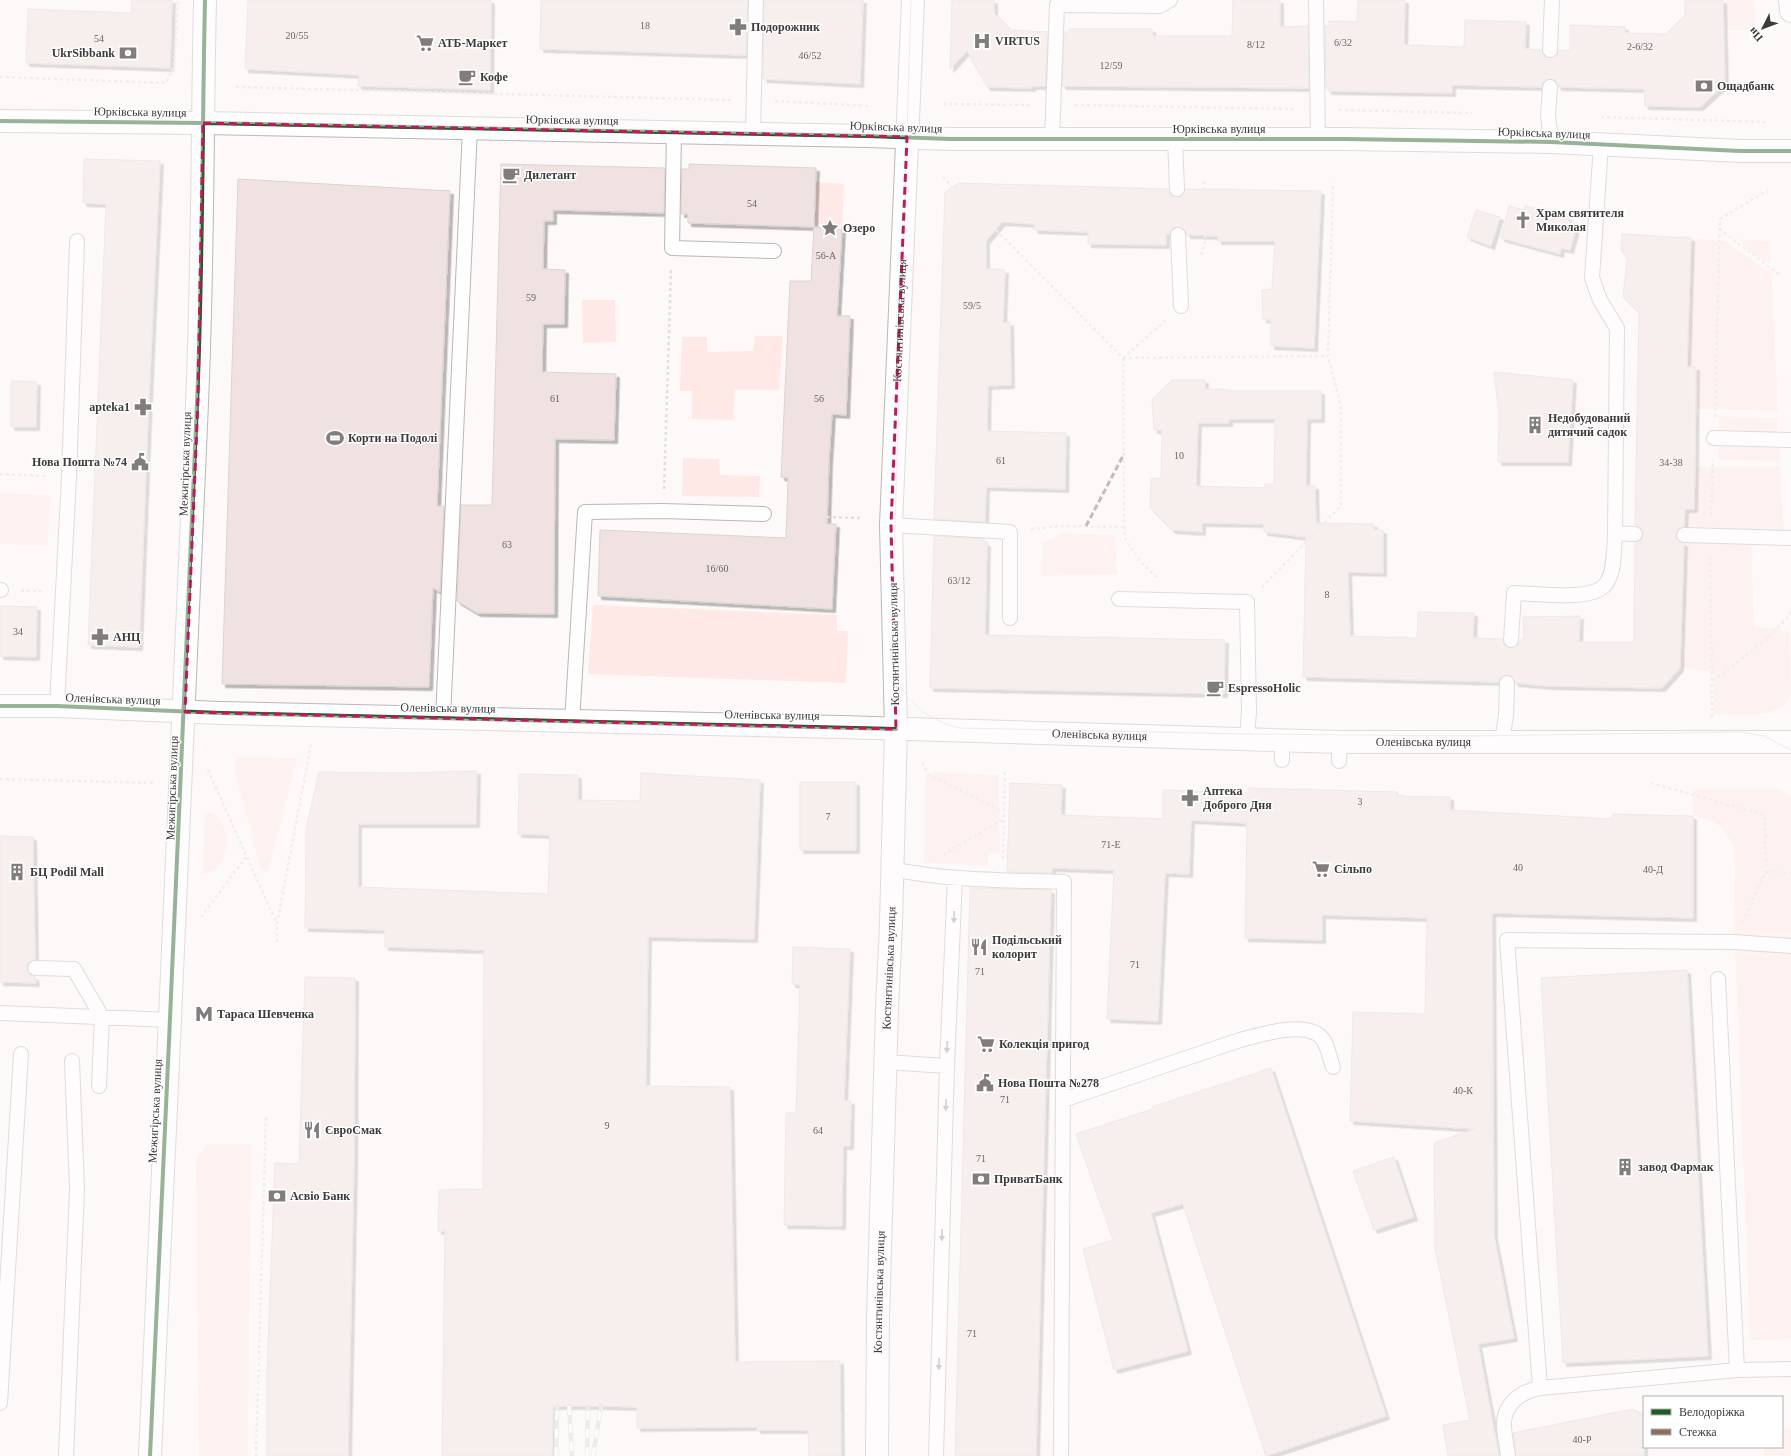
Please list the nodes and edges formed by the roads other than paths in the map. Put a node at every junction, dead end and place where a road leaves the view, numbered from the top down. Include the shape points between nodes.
1 (205, 0) edge
2 (756, 0) edge
3 (913, 0) edge
4 (1170, 0) edge
5 (1316, 0) edge
6 (1552, 0) edge
7 (1790, 0) edge
8 (1791, 11) edge
9 (1550, 50) dead end
10 (1550, 87) dead end
11 (0, 121) edge
12 (203, 123) junction
13 (470, 128) junction
14 (674, 132) junction
15 (753, 134) junction
16 (907, 137) junction
17 (1318, 138) junction
18 (1052, 140) junction
19 (1175, 140) junction
20 (1551, 142) junction
21 (1602, 144) junction
22 (1791, 151) edge
23 (1176, 189) dead end
24 (1178, 235) dead end
25 (77, 241) dead end
26 (774, 251) dead end
27 (1181, 306) dead end
28 (1714, 438) dead end
29 (1791, 440) edge
30 (764, 514) dead end
31 (891, 525) junction
32 (1615, 533) junction
33 (1635, 534) dead end
34 (1684, 535) dead end
35 (1791, 538) edge
36 (1119, 599) dead end
37 (1010, 618) dead end
38 (1511, 640) dead end
39 (1507, 683) dead end
40 (0, 706) edge
41 (57, 706) junction
42 (185, 712) junction
43 (443, 718) junction
44 (572, 721) junction
45 (896, 729) junction
46 (1247, 739) junction
47 (1502, 742) junction
48 (1791, 742) edge
49 (892, 869) junction
50 (956, 878) junction
51 (1791, 946) edge
52 (35, 968) dead end
53 (1718, 979) dead end
54 (0, 1014) edge
55 (102, 1017) junction
56 (170, 1020) junction
57 (21, 1054) dead end
58 (72, 1061) dead end
59 (885, 1062) junction
60 (947, 1066) junction
61 (1333, 1067) dead end
62 (99, 1086) dead end
63 (1063, 1100) junction
64 (1791, 1369) edge
65 (1737, 1370) junction
66 (1540, 1388) junction
67 (0, 1403) edge
68 (66, 1456) edge
69 (150, 1456) edge
70 (877, 1456) edge
71 (936, 1456) edge
72 (1062, 1456) edge
73 (1508, 1456) edge

1 - 12 street, Межигірська вулиця
2 - 15 lane
3 - 16 street, Костянтинівська вулиця
4 - 18 lane via 1160,6 1057,5
5 - 17 lane
6 - 9 lane
7 - 8 street
10 - 20 lane via 1548,115
11 - 12 street, Юрківська вулиця
12 - 13 street, Юрківська вулиця
12 - 42 street, Межигірська вулиця via 198,399
13 - 14 street, Юрківська вулиця
13 - 43 lane
14 - 15 street, Юрківська вулиця
14 - 26 lane via 672,248
15 - 16 street, Юрківська вулиця
16 - 18 street, Юрківська вулиця
16 - 31 street, Костянтинівська вулиця
17 - 19 street, Юрківська вулиця
17 - 20 street, Юрківська вулиця
18 - 19 street, Юрківська вулиця
19 - 23 lane
20 - 21 street, Юрківська вулиця
21 - 22 street, Юрківська вулиця
21 - 32 lane via 1592,278 1600,300 1617,328
24 - 27 lane
25 - 41 lane via 69,477
28 - 29 lane
30 - 44 lane via 585,512
31 - 37 lane via 1010,532
31 - 45 street, Костянтинівська вулиця
32 - 33 lane
32 - 38 lane via 1612,571 1605,585 1593,592 1578,595 1514,593
34 - 35 lane
36 - 46 lane via 1247,602
39 - 47 lane
40 - 41 street, Оленівська вулиця
41 - 42 street, Оленівська вулиця
42 - 43 street, Оленівська вулиця
42 - 56 street, Межигірська вулиця
43 - 44 street, Оленівська вулиця
44 - 45 street, Оленівська вулиця
45 - 46 street, Оленівська вулиця
45 - 49 street, Костянтинівська вулиця
46 - 47 street, Оленівська вулиця via 1282,750 1340,751
47 - 48 street, Оленівська вулиця
49 - 50 lane
49 - 59 street, Костянтинівська вулиця
50 -> 60 lane
50 - 63 lane via 1064,882
51 - 66 lane via 1734,942 1508,940
52 - 55 lane via 74,969
53 - 65 lane
54 - 55 lane
55 - 56 lane
55 - 62 lane
56 - 69 street, Межигірська вулиця
57 - 67 lane
58 - 68 lane via 77,1189
59 - 60 lane
59 - 70 street, Костянтинівська вулиця
60 -> 71 lane
61 - 63 lane via 1324,1041 1316,1033 1302,1029 1289,1030 1240,1040
63 - 72 lane
64 - 65 lane
65 - 66 lane
66 - 73 lane via 1517,1397 1506,1410 1504,1424

